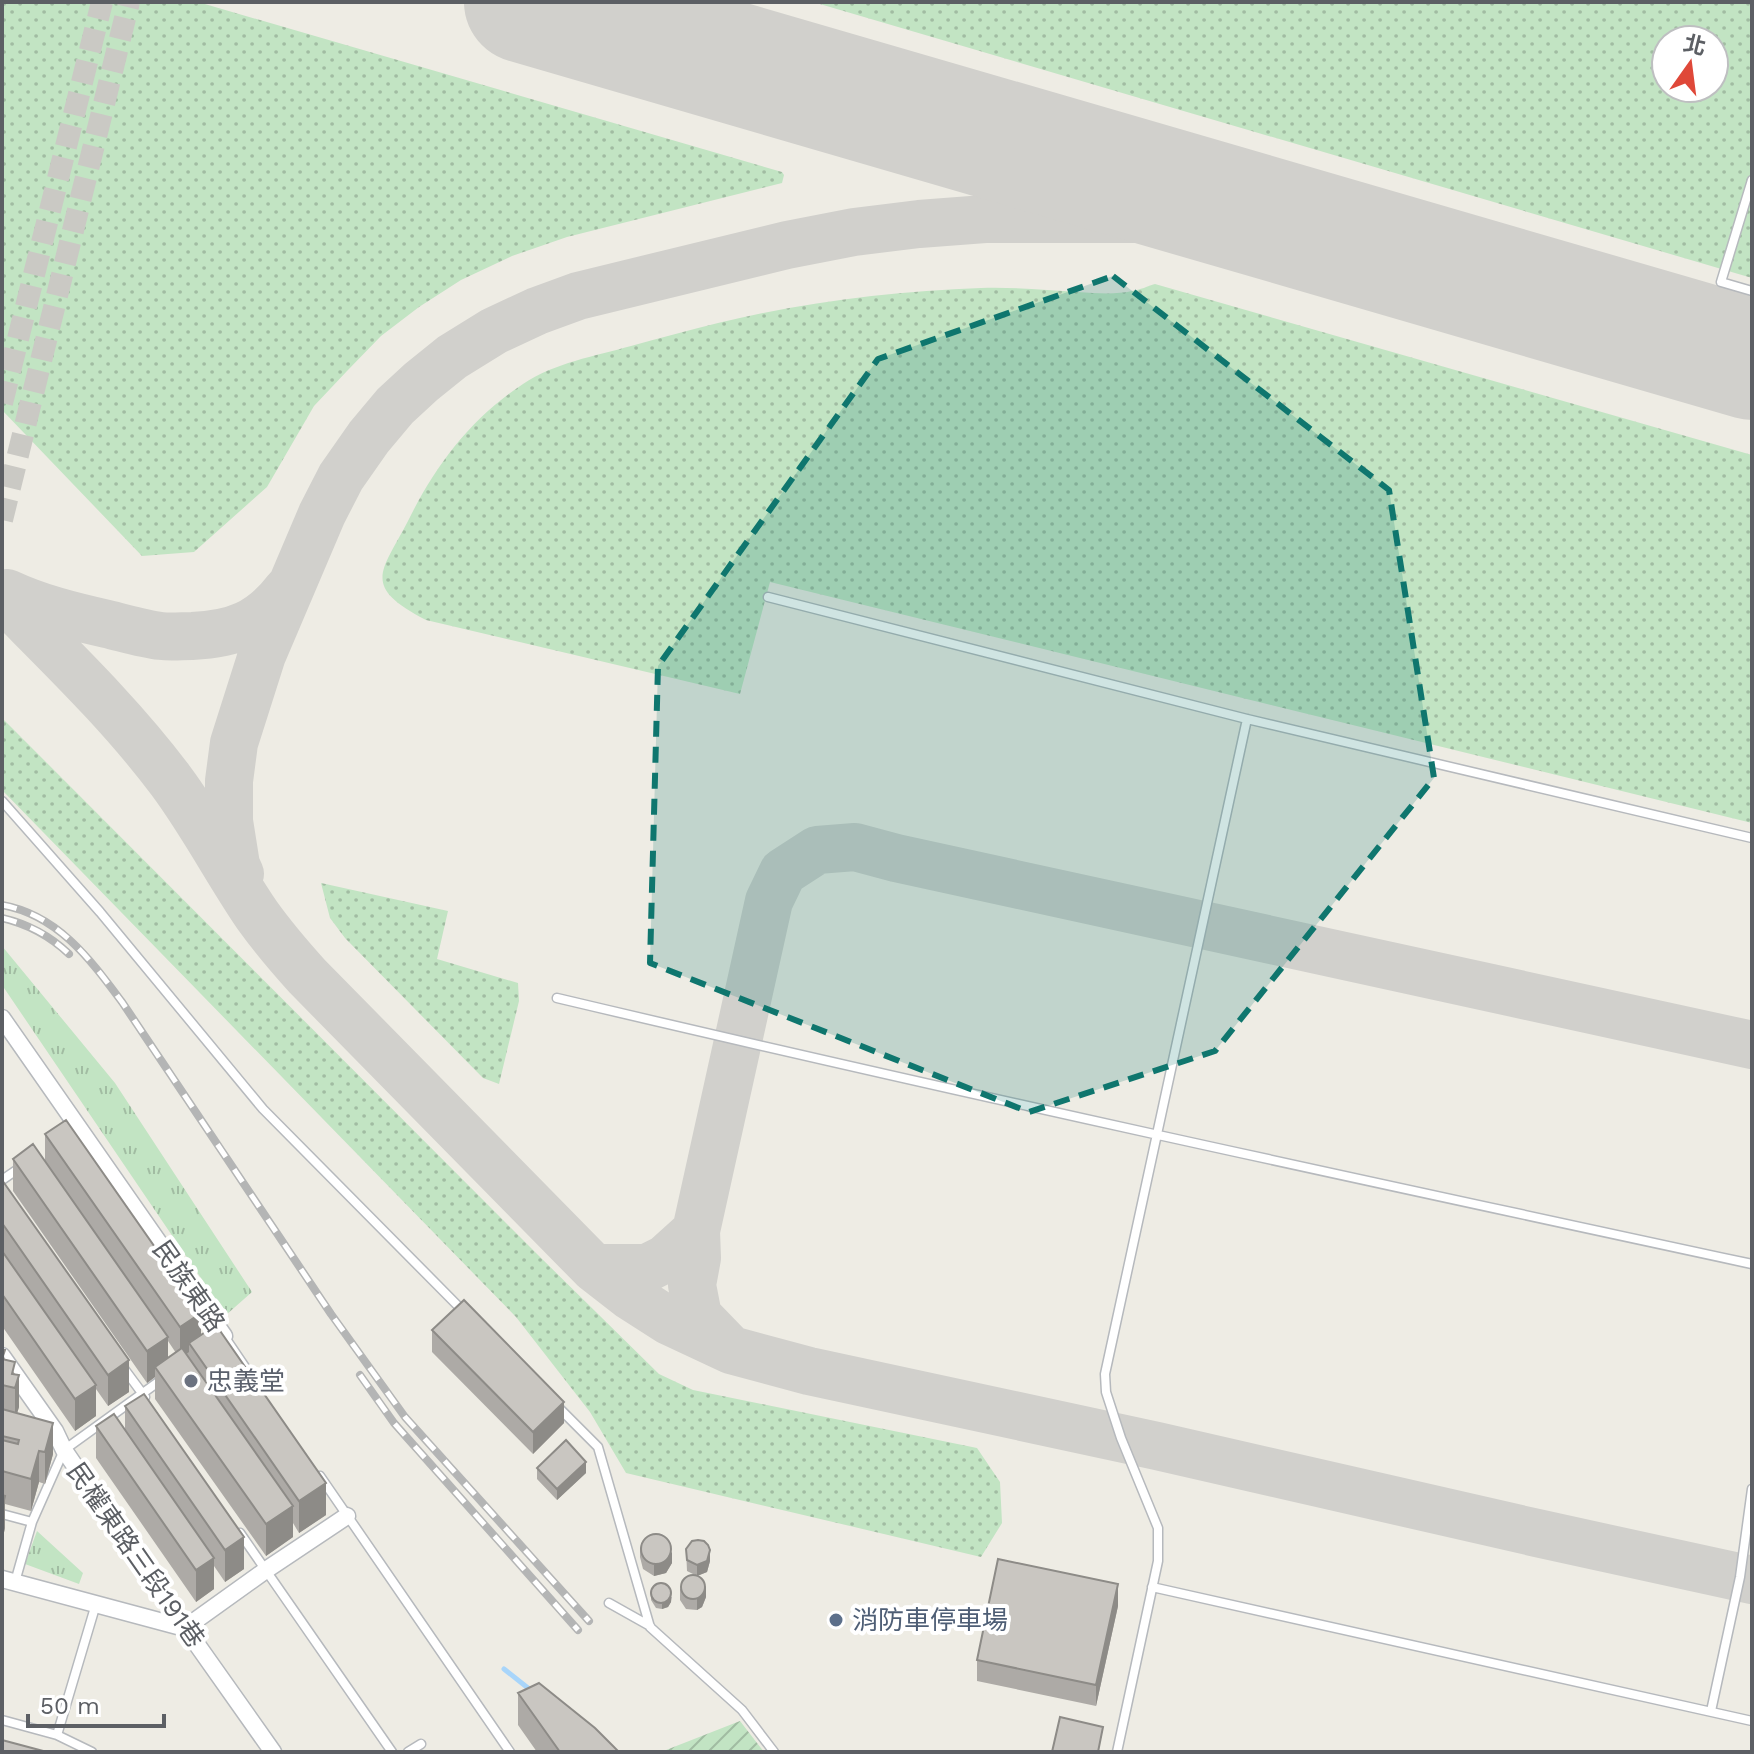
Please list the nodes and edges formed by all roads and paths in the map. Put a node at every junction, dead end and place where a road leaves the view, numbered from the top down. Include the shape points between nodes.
1 (1752, 180) edge
2 (1752, 291) edge
3 (768, 597) dead end
4 (1247, 719) junction
5 (2, 801) edge
6 (1752, 838) edge
7 (557, 998) dead end
8 (2, 1018) edge
9 (1157, 1135) junction
10 (35, 1159) edge
11 (2, 1180) edge
12 (1752, 1264) edge
13 (475, 1323) edge
14 (220, 1340) joint
15 (2, 1356) edge
16 (116, 1356) edge
17 (165, 1377) edge
18 (259, 1387) edge
19 (142, 1393) junction
20 (554, 1402) edge
21 (151, 1406) edge
22 (58, 1449) junction
23 (311, 1463) edge
24 (1752, 1489) edge
25 (2, 1514) edge
26 (347, 1516) junction
27 (230, 1519) edge
28 (32, 1522) junction
29 (266, 1570) junction
30 (9, 1580) edge
31 (1152, 1587) junction
32 (609, 1603) dead end
33 (96, 1604) junction
34 (650, 1627) junction
35 (185, 1628) junction
36 (1711, 1711) junction
37 (2, 1720) edge
38 (1752, 1721) edge
39 (57, 1735) junction
40 (421, 1744) dead end
41 (92, 1752) edge
42 (273, 1752) edge
43 (392, 1752) edge
44 (408, 1752) edge
45 (510, 1752) edge
46 (774, 1752) edge
47 (1117, 1752) edge

1 - 2 lane via 1721,282
3 - 4 lane
4 - 6 lane
4 - 9 lane
5 - 13 lane via 263,1109
7 - 9 lane
8 - 14 street, 民族東路 via 74,1133
9 - 12 lane
9 - 31 lane via 1105,1374 1121,1438 1158,1528
10 - 11 lane
14 - 18 lane, 民族東路
15 - 22 street, 民權東路三段191巷 via 55,1431
16 - 19 lane
17 - 19 lane
19 - 21 lane
19 - 22 lane
20 - 34 lane via 598,1447
22 - 28 lane
22 - 35 street, 民權東路三段191巷
23 - 26 lane
24 - 36 lane via 1740,1577
25 - 28 lane
26 - 29 street
26 - 45 lane
27 - 29 lane
28 - 30 lane
29 - 35 street
29 - 43 lane
30 - 33 street
31 - 36 lane
31 - 47 lane
32 - 34 lane
33 - 35 street
33 - 39 lane
34 - 46 lane via 742,1710
35 - 42 street, 民權東路三段191巷
36 - 38 lane
37 - 39 lane
39 - 41 lane
40 - 44 lane

